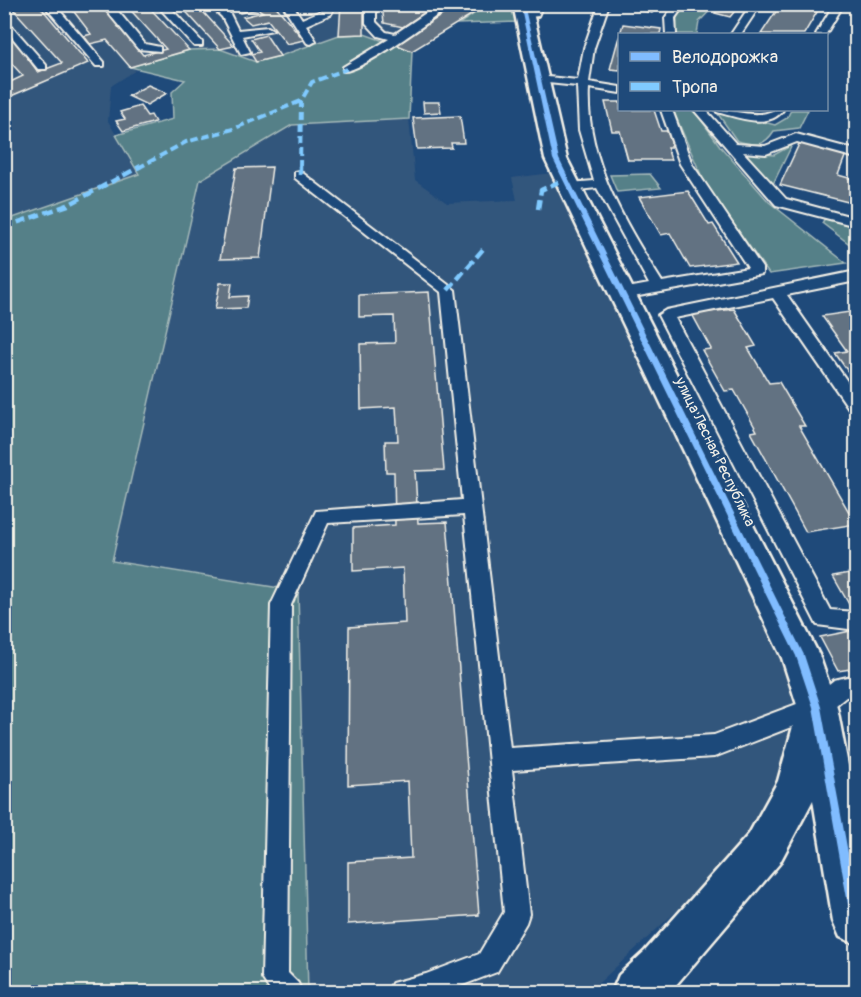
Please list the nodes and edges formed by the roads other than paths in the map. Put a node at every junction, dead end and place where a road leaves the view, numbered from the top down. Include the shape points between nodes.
1 (10, 4) edge
2 (48, 4) edge
3 (106, 4) edge
4 (161, 4) edge
5 (213, 4) edge
6 (287, 4) edge
7 (331, 4) edge
8 (371, 4) edge
9 (428, 4) edge
10 (604, 4) edge
11 (680, 4) edge
12 (756, 4) edge
13 (839, 4) edge
14 (443, 6) edge
15 (4, 8) edge
16 (528, 8) edge
17 (4, 20) edge
18 (300, 24) junction
19 (268, 30) dead end
20 (671, 33) edge
21 (737, 33) edge
22 (822, 33) edge
23 (235, 34) junction
24 (398, 38) junction
25 (311, 41) dead end
26 (198, 44) dead end
27 (156, 49) dead end
28 (244, 52) dead end
29 (100, 64) dead end
30 (42, 67) dead end
31 (347, 69) dead end
32 (538, 79) junction
33 (583, 86) junction
34 (618, 90) edge
35 (667, 111) edge
36 (701, 111) edge
37 (727, 111) edge
38 (776, 111) edge
39 (734, 147) junction
40 (856, 154) edge
41 (300, 175) dead end
42 (602, 184) junction
43 (569, 187) junction
44 (856, 222) edge
45 (856, 276) edge
46 (659, 289) junction
47 (776, 291) junction
48 (622, 294) junction
49 (856, 406) edge
50 (472, 507) junction
51 (856, 621) edge
52 (856, 685) edge
53 (818, 707) junction
54 (501, 760) junction
55 (856, 921) edge
56 (289, 993) edge
57 (400, 993) edge
58 (636, 993) edge

1 - 15 lane
2 - 29 lane
3 - 27 lane via 142,47
4 - 26 lane
5 - 23 lane via 226,16
6 - 18 lane
7 - 18 lane via 327,12
8 - 24 lane via 371,23 382,34
9 - 14 lane
10 - 33 lane via 588,54
11 - 20 lane via 670,18
12 - 21 lane
13 - 22 lane
14 - 24 lane
16 - 32 street, улица Лесная Республика
17 - 30 lane
18 - 25 lane
19 - 23 lane
23 - 28 lane
24 - 31 lane
32 - 33 lane
32 - 43 street, улица Лесная Республика via 556,159
33 - 34 lane
33 - 42 lane via 590,151
35 - 46 lane via 686,164 757,271
36 - 39 lane
37 - 38 lane via 760,118
39 - 40 lane via 766,150 796,138
39 - 44 lane via 781,202
41 - 50 lane via 448,290
42 - 43 lane
42 - 46 lane
43 - 48 street, улица Лесная Республика
45 - 47 lane
46 - 48 lane
47 - 49 lane
47 - 51 lane via 666,315 824,619
48 - 53 street, улица Лесная Республика via 800,655
50 - 54 lane
50 - 56 lane via 322,516 281,605 275,978
52 - 53 lane via 841,687
53 - 54 lane via 714,746
53 - 55 street, улица Лесная Республика
53 - 58 street via 796,788 764,849
54 - 57 lane via 517,914 488,963

